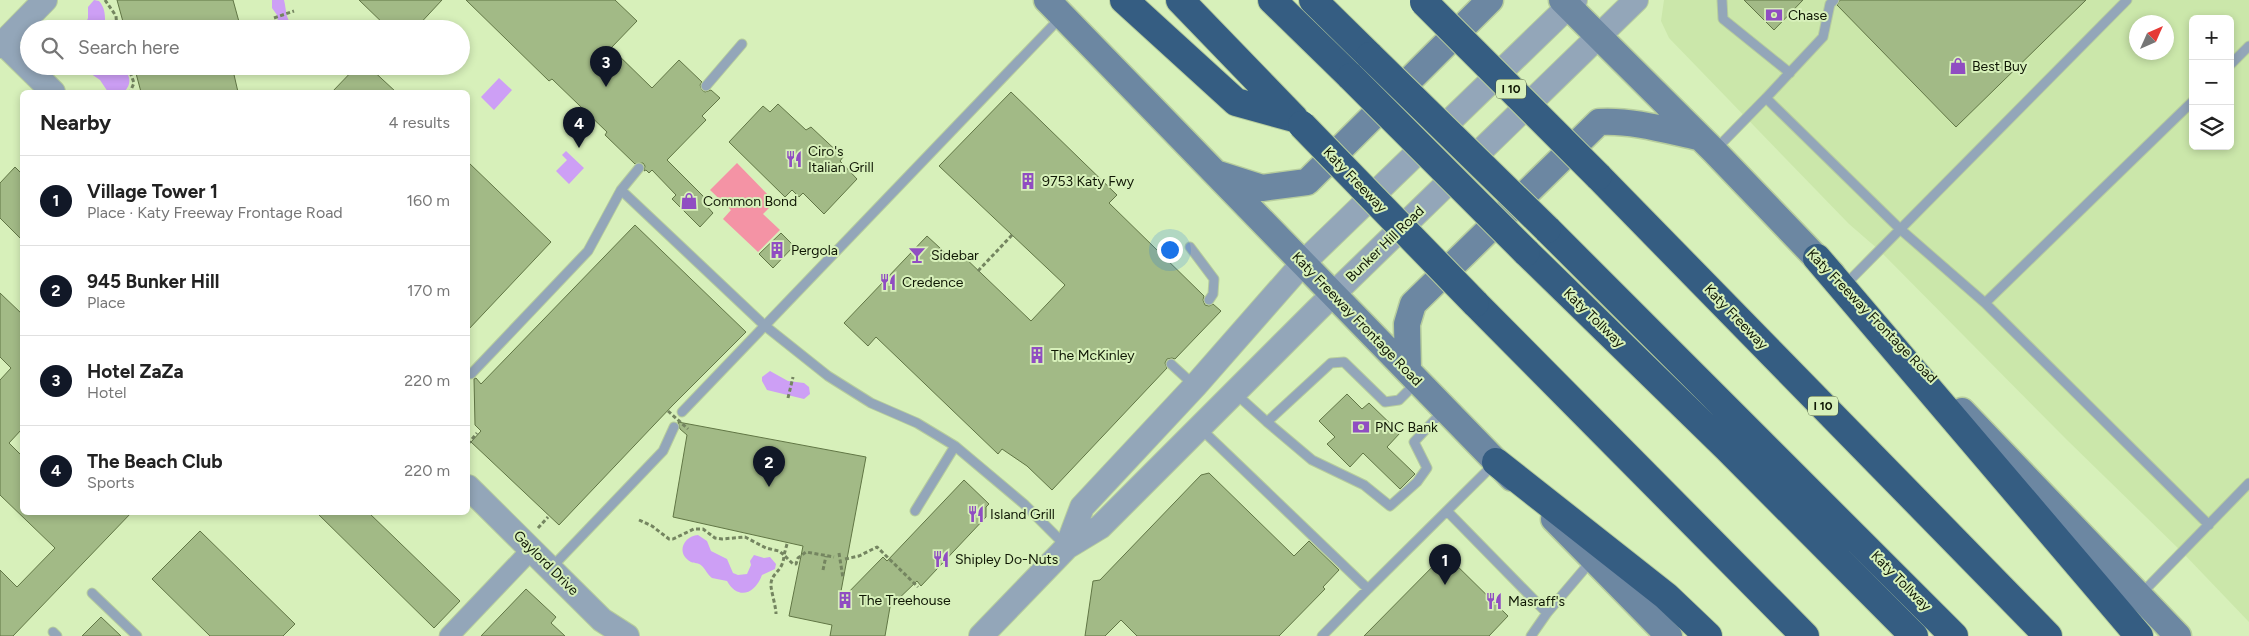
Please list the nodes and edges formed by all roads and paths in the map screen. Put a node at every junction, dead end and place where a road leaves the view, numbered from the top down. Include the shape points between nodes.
1 (45, 0) edge
2 (105, 0) edge
3 (1124, 0) edge
4 (1180, 0) edge
5 (1272, 0) edge
6 (1313, 0) edge
7 (1490, 0) edge
8 (1636, 0) edge
9 (1722, 0) edge
10 (1834, 0) edge
11 (2127, 0) edge
12 (1423, 1) edge
13 (1569, 2) edge
14 (1054, 8) edge
15 (294, 11) dead end
16 (274, 18) dead end
17 (25, 20) edge
18 (116, 20) edge
19 (20, 26) edge
20 (1599, 36) junction
21 (742, 44) dead end
22 (1, 45) edge
23 (2249, 46) edge
24 (2234, 61) edge
25 (20, 62) edge
26 (1790, 73) junction
27 (34, 75) edge
28 (131, 75) edge
29 (706, 86) dead end
30 (51, 90) edge
31 (131, 90) edge
32 (1766, 98) junction
33 (2189, 105) edge
34 (1298, 122) junction
35 (1706, 144) junction
36 (639, 168) dead end
37 (1215, 173) junction
38 (621, 190) junction
39 (1900, 229) junction
40 (1012, 235) dead end
41 (1190, 247) dead end
42 (1816, 258) junction
43 (1303, 263) junction
44 (978, 270) dead end
45 (1844, 287) junction
46 (1333, 294) junction
47 (1210, 300) dead end
48 (1985, 303) junction
49 (764, 325) junction
50 (1171, 364) dead end
51 (471, 374) dead end
52 (793, 376) dead end
53 (1413, 376) junction
54 (1195, 386) junction
55 (1234, 393) junction
56 (788, 398) dead end
57 (1445, 409) junction
58 (668, 411) dead end
59 (682, 412) dead end
60 (1268, 422) junction
61 (674, 427) dead end
62 (1199, 427) junction
63 (688, 429) dead end
64 (477, 433) dead end
65 (470, 442) edge
66 (955, 446) junction
67 (1496, 462) junction
68 (2249, 483) edge
69 (470, 489) edge
70 (915, 511) dead end
71 (1447, 511) junction
72 (548, 517) dead end
73 (639, 520) dead end
74 (2209, 525) junction
75 (535, 539) junction
76 (787, 544) dead end
77 (1067, 547) junction
78 (839, 553) dead end
79 (784, 555) junction
80 (826, 556) junction
81 (834, 557) dead end
82 (845, 559) dead end
83 (1593, 559) junction
84 (551, 568) junction
85 (823, 570) dead end
86 (843, 578) dead end
87 (918, 587) dead end
88 (1368, 589) junction
89 (92, 593) dead end
90 (2140, 596) junction
91 (1547, 613) junction
92 (776, 614) dead end
93 (137, 636) edge
94 (448, 636) edge
95 (627, 636) edge
96 (982, 636) edge
97 (1322, 636) edge
98 (1531, 636) edge
99 (1670, 636) edge
100 (1708, 636) edge
101 (1805, 636) edge
102 (1914, 636) edge
103 (1954, 636) edge
104 (2048, 636) edge
105 (2139, 636) edge
106 (2178, 636) edge

1 - 17 street
2 - 18 path
3 - 34 highway via 1236,102
4 - 34 highway, Katy Freeway
5 - 102 highway, Katy Tollway, bridge
6 - 103 highway, Katy Tollway, bridge
7 - 37 main road via 1307,182 1262,188
8 - 20 street, Bunker Hill Road
9 - 26 lane via 1723,19
10 - 26 lane via 1830,4 1823,36
11 - 39 lane
12 - 104 highway, Katy Freeway / I 10, bridge
13 - 20 main road, Katy Freeway Frontage Road
13 - 43 street, Bunker Hill Road
14 - 37 main road, Katy Freeway Frontage Road
14 - 49 lane
15 - 16 path
19 - 22 street
20 - 35 main road, Katy Freeway Frontage Road
20 - 46 street, Bunker Hill Road
21 - 29 lane
22 - 25 street
23 - 24 lane
26 - 32 lane
27 - 30 street
28 - 31 path via 134,83
32 - 35 lane
32 - 39 lane
33 - 48 lane
34 - 101 highway, Katy Freeway, bridge
35 - 42 main road, Katy Freeway Frontage Road
35 - 53 main road via 1630,123 1599,122 1413,304 1408,324
36 - 38 lane
37 - 43 main road, Katy Freeway Frontage Road
38 - 49 lane
38 - 51 lane via 588,251
39 - 45 lane
39 - 48 lane
40 - 44 path
41 - 47 lane via 1214,279
42 - 45 main road, Katy Freeway Frontage Road
42 - 105 highway
43 - 46 main road, Katy Freeway Frontage Road
43 - 54 street, Bunker Hill Road
45 - 90 main road, Katy Freeway Frontage Road
46 - 53 main road, Katy Freeway Frontage Road
46 - 55 street, Bunker Hill Road
48 - 74 lane
49 - 59 lane
49 - 66 lane via 828,376 871,403 917,423
50 - 54 lane
52 - 56 path
53 - 57 main road, Katy Freeway Frontage Road
53 - 60 lane via 1399,400 1385,402 1344,362 1331,363
54 - 77 street, Bunker Hill Road via 1082,508
55 - 60 lane
55 - 62 street, Bunker Hill Road
57 - 60 lane via 1414,442 1427,468 1390,506 1364,485 1312,460
57 - 67 main road, Katy Freeway Frontage Road
58 - 63 path, bridge
61 - 84 lane via 663,452
62 - 77 street, Bunker Hill Road via 1100,527
62 - 88 lane
64 - 65 path
66 - 70 lane
66 - 77 lane via 1024,504
67 - 71 lane
67 - 83 main road, Katy Freeway Frontage Road
67 - 100 highway via 1666,596
68 - 74 lane
69 - 75 street, Gaylord Drive
71 - 88 lane
71 - 91 lane
72 - 75 path
73 - 79 path via 669,539 702,529 722,540 745,537
74 - 90 lane
75 - 84 street, Gaylord Drive
75 - 94 street
76 - 79 path
77 - 96 street, Bunker Hill Road
78 - 86 path, bridge
79 - 80 path via 793,564 806,552
79 - 92 path via 783,567 770,585
80 - 81 path
80 - 85 path
82 - 87 path via 878,547
83 - 91 lane
83 - 99 main road, Katy Freeway Frontage Road
84 - 95 street, Gaylord Drive via 602,620
88 - 97 lane
89 - 93 lane
90 - 106 main road, Katy Freeway Frontage Road
91 - 98 lane

